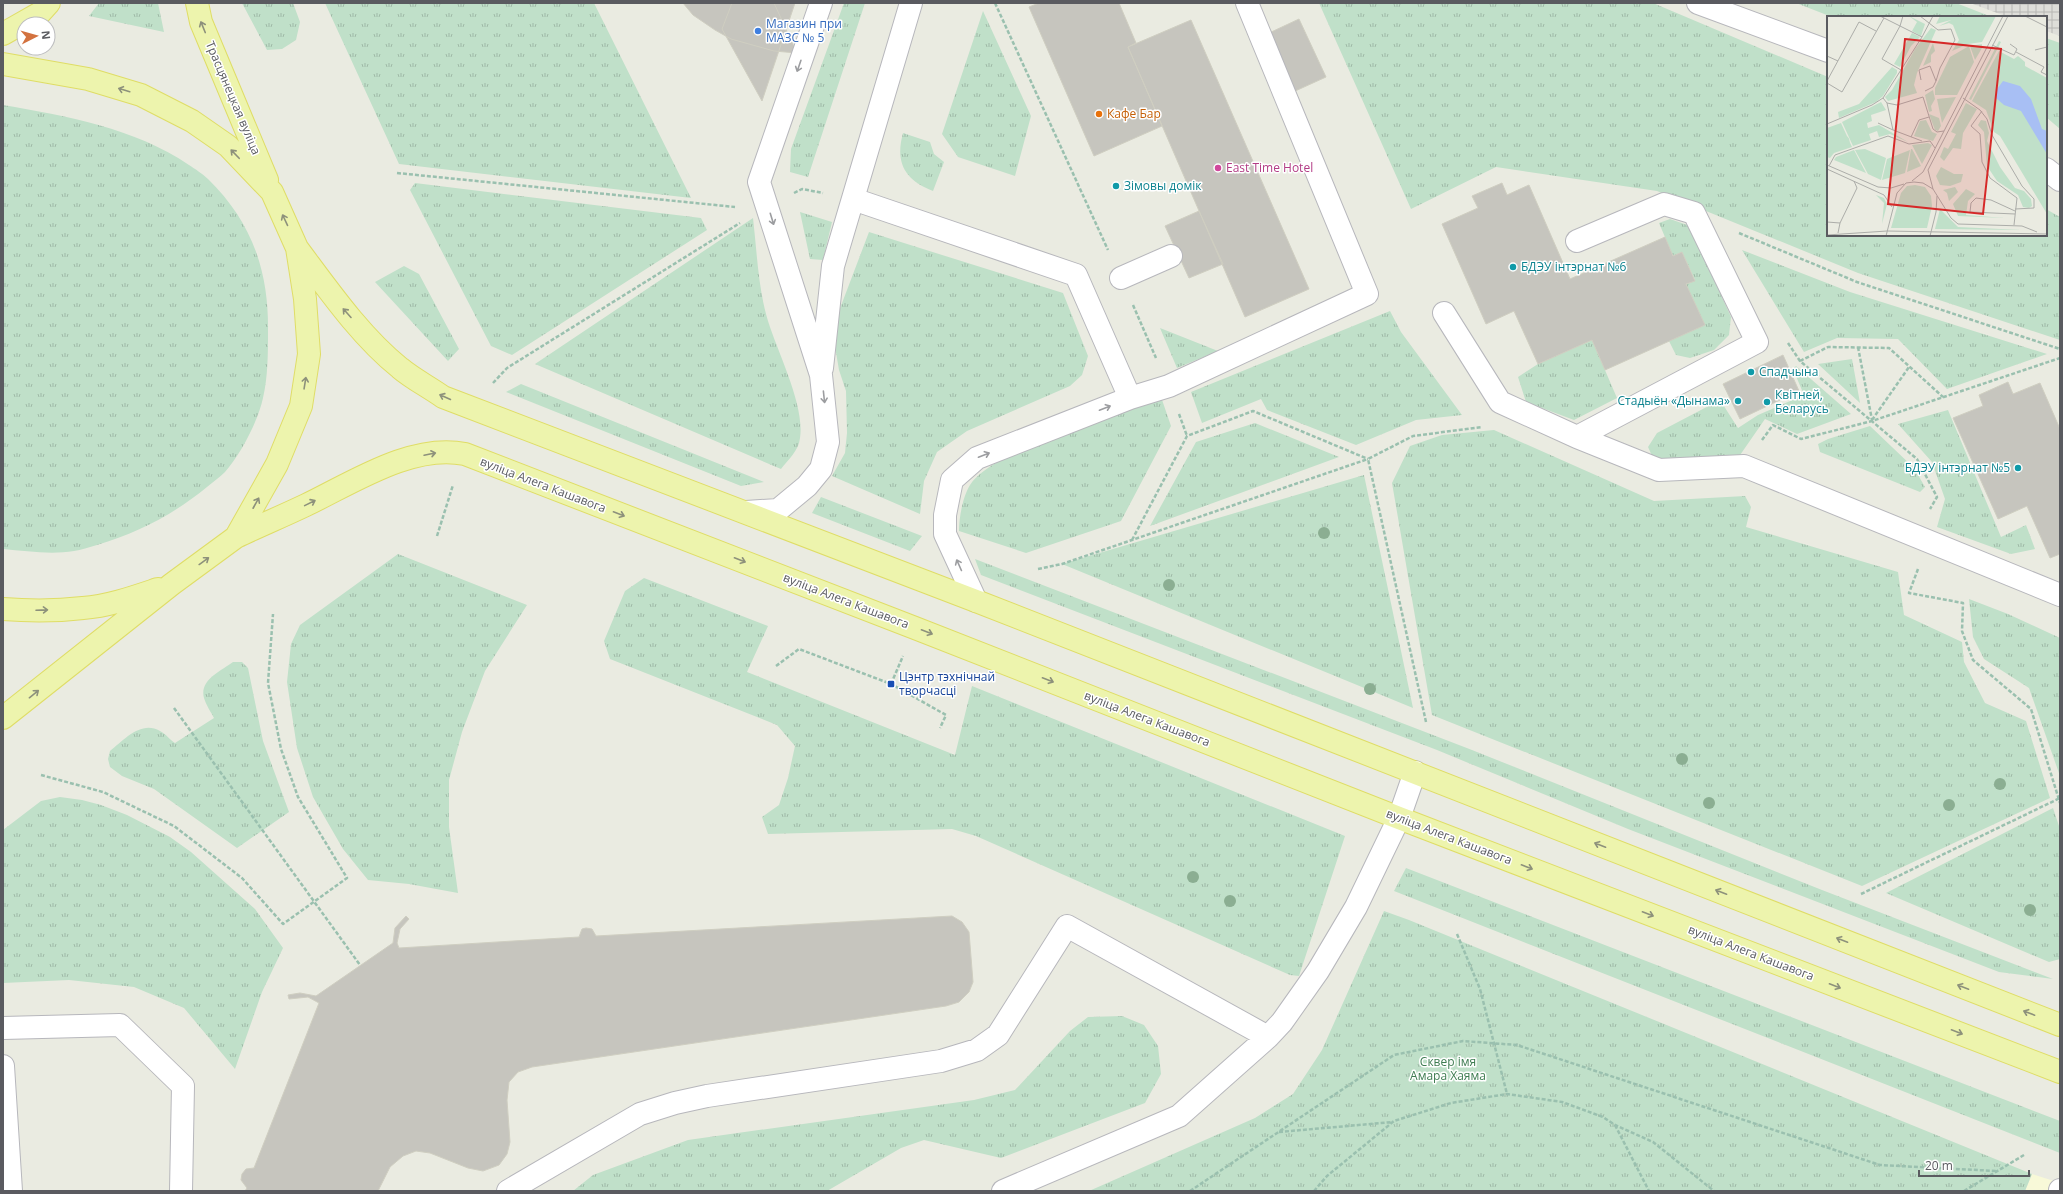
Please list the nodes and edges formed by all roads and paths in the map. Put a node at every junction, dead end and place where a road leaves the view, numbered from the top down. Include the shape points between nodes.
1 (49, 3) edge
2 (197, 3) edge
3 (821, 3) edge
4 (911, 3) edge
5 (994, 3) edge
6 (1247, 3) edge
7 (1698, 3) edge
8 (3, 34) edge
9 (1827, 51) edge
10 (3, 64) edge
11 (2047, 170) edge
12 (397, 173) dead end
13 (2060, 180) edge
14 (272, 192) junction
15 (853, 199) junction
16 (764, 208) junction
17 (1736, 232) dead end
18 (1577, 241) dead end
19 (297, 248) junction
20 (1171, 256) dead end
21 (1121, 278) junction
22 (1444, 313) dead end
23 (1787, 341) dead end
24 (1858, 347) junction
25 (2060, 349) edge
26 (2060, 358) edge
27 (1800, 361) junction
28 (1909, 367) junction
29 (821, 375) junction
30 (491, 385) dead end
31 (1169, 386) junction
32 (1943, 397) junction
33 (1130, 398) junction
34 (1872, 421) junction
35 (1490, 426) dead end
36 (1577, 437) junction
37 (1368, 459) junction
38 (1744, 466) junction
39 (454, 485) dead end
40 (746, 512) junction
41 (437, 536) dead end
42 (236, 537) junction
43 (1132, 540) junction
44 (1927, 542) junction
45 (1038, 569) dead end
46 (172, 584) junction
47 (2060, 595) edge
48 (976, 601) junction
49 (3, 610) edge
50 (273, 614) dead end
51 (776, 666) dead end
52 (174, 708) dead end
53 (3, 718) edge
54 (1426, 722) dead end
55 (940, 728) dead end
56 (1415, 772) junction
57 (41, 775) dead end
58 (2059, 798) edge
59 (2060, 803) edge
60 (1399, 818) junction
61 (1861, 894) dead end
62 (1457, 934) dead end
63 (360, 965) dead end
64 (2060, 1025) edge
65 (3, 1028) edge
66 (1268, 1037) junction
67 (1494, 1044) junction
68 (3, 1066) edge
69 (2060, 1072) edge
70 (1507, 1094) junction
71 (1394, 1122) junction
72 (1615, 1125) junction
73 (1278, 1132) junction
74 (2024, 1155) dead end
75 (1996, 1171) junction
76 (1714, 1190) edge
77 (11, 1191) edge
78 (182, 1191) edge
79 (508, 1191) edge
80 (1003, 1191) edge
81 (1190, 1191) edge
82 (1314, 1191) edge
83 (1649, 1191) edge
84 (1964, 1191) edge

1 - 8 main road via 40,13
14 -> 2 main road, Трасцянецкая вуліца via 201,22
3 -> 16 street via 759,182
4 - 15 street
5 - 21 path
6 - 31 street via 1367,294
7 - 9 street
14 -> 10 main road via 228,146 192,121 141,95 88,79
11 - 13 street
12 - 16 path
19 -> 14 main road, Трасцянецкая вуліца
15 - 16 path via 802,189
15 - 29 street via 833,266
15 - 33 street via 1076,275
16 -> 29 street
16 - 30 path via 507,368
17 - 25 path via 1857,282
18 - 36 street via 1664,204 1694,213 1757,342
40 -> 19 main road via 443,396 400,368 372,340 339,305
42 -> 19 main road via 277,464 301,406 309,354 305,299
20 - 21 street
21 - 31 path
22 - 36 street via 1500,402
23 - 27 path
24 - 27 path via 1828,347
24 - 28 path via 1889,348
24 - 34 path
26 - 32 path
27 - 34 path
28 - 32 path
28 - 34 path
29 -> 40 street via 828,442 821,469 807,486 778,510
31 - 33 street
32 - 34 path
48 -> 33 street via 945,534 945,515 952,480 977,458
34 - 38 path via 1801,439 1773,425
34 - 44 path via 1917,459 1937,497 1926,515
35 - 37 path via 1413,436
36 - 38 street via 1658,470
37 - 43 path
37 - 43 path via 1253,411 1187,436
37 - 54 path
38 - 44 street
39 - 41 path
40 - 48 main road
46 -> 42 main road
42 -> 60 main road, вуліца Алега Кашавога via 366,474 409,458 438,452 465,454
43 - 45 path via 1062,564
44 - 47 street
44 - 58 path via 1909,593 1963,603 1962,631 1973,660 2031,709
49 -> 46 main road via 84,608 123,600
53 -> 46 main road
48 - 56 main road
50 - 57 path via 268,683 282,749 298,797 346,878 283,924 242,878 174,826 103,792
51 - 55 path via 799,649 891,684 946,715
52 - 63 path, bridge
56 - 60 street
64 -> 56 main road
58 - 59 path
58 - 61 path
60 - 66 street via 1356,907 1318,971 1282,1022
60 -> 69 main road, вуліца Алега Кашавога
62 - 67 path via 1480,988
65 - 78 street via 120,1025 183,1086
66 - 79 street via 1067,926 998,1035 977,1050 941,1061 675,1102 640,1114
66 - 80 street via 1179,1116
67 - 70 path
67 - 73 path via 1463,1041 1394,1055
67 - 75 path via 1517,1045 1880,1165
68 - 77 street
70 - 71 path via 1451,1103
70 - 72 path via 1562,1102 1603,1117
71 - 73 path
71 - 82 path via 1327,1176
72 - 76 path via 1653,1142
72 - 83 path
73 - 81 path
74 - 75 path
75 - 84 path

